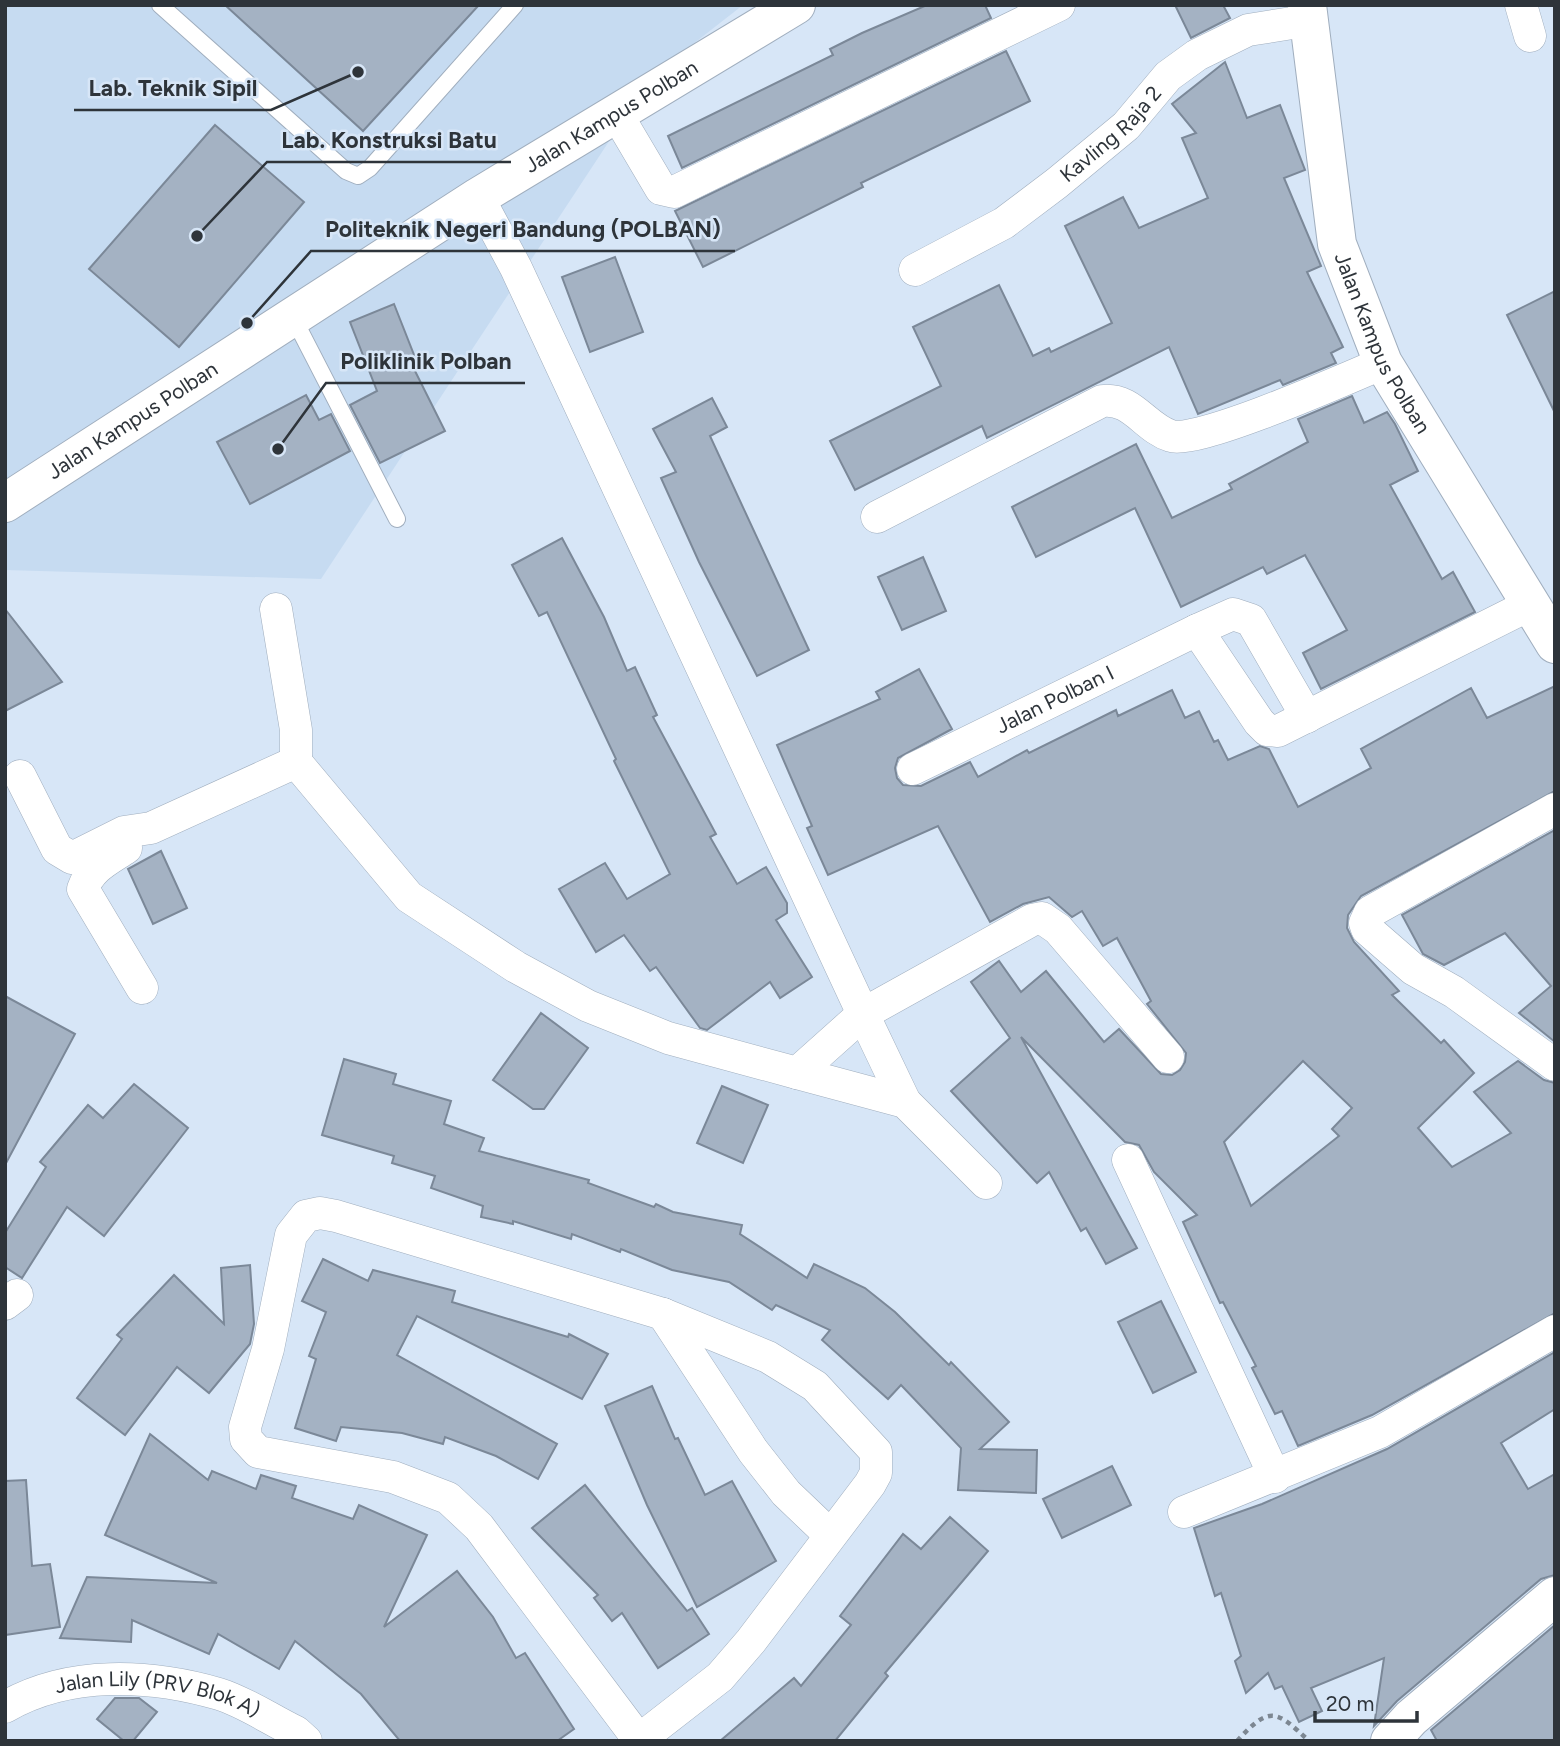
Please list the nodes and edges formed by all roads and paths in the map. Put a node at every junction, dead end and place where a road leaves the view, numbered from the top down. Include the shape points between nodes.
1 (160, 5) edge
2 (515, 5) edge
3 (796, 5) edge
4 (1059, 5) edge
5 (1521, 5) edge
6 (1309, 12) edge
7 (1530, 36) dead end
8 (616, 113) junction
9 (478, 197) junction
10 (915, 270) dead end
11 (293, 317) junction
12 (1382, 363) junction
13 (5, 503) edge
14 (877, 517) dead end
15 (397, 519) dead end
16 (1531, 604) junction
17 (276, 609) dead end
18 (1197, 630) junction
19 (1555, 645) edge
20 (1307, 717) junction
21 (296, 762) junction
22 (914, 769) dead end
23 (20, 776) dead end
24 (1555, 809) edge
25 (152, 828) junction
26 (142, 988) dead end
27 (863, 1014) junction
28 (1168, 1057) dead end
29 (1555, 1065) edge
30 (797, 1073) junction
31 (905, 1102) junction
32 (1128, 1160) dead end
33 (986, 1183) dead end
34 (663, 1314) junction
35 (1555, 1331) edge
36 (1275, 1477) junction
37 (1184, 1512) dead end
38 (830, 1535) junction
39 (1555, 1596) edge
40 (5, 1707) edge
41 (638, 1740) edge
42 (306, 1741) edge
43 (1237, 1741) edge
44 (1309, 1741) edge
45 (1390, 1741) edge

1 - 2 lane via 346,171 358,176
3 - 8 street, Jalan Kampus Polban
4 - 8 street via 674,192 661,189
5 - 7 street
6 - 10 street, Kavling Raja 2 via 1248,30 1197,55 1168,76 1126,126 1077,168 1004,223
6 - 12 street, Jalan Kampus Polban via 1337,244
8 - 9 street, Jalan Kampus Polban
9 - 11 street, Jalan Kampus Polban
9 - 27 street via 522,281
11 - 13 street, Jalan Kampus Polban
11 - 15 lane
12 - 14 street via 1280,406 1189,437 1171,437 1122,401 1102,401
12 - 16 street, Jalan Kampus Polban
16 - 19 street, Jalan Kampus Polban
16 - 20 street
17 - 21 street via 296,730
18 - 20 street via 1262,727 1278,732
18 - 20 street, Jalan Polban I via 1234,614 1251,620
18 - 22 street, Jalan Polban I
21 - 25 street
21 - 30 street via 409,897 516,967 588,1006 668,1038
23 - 25 street via 57,849 68,858 124,832
24 - 29 street via 1370,912 1364,923 1413,969 1454,992
25 - 26 street via 100,864 83,890
27 - 28 street via 1023,923 1042,918 1058,929
27 - 30 street
27 - 31 street
30 - 31 street
31 - 33 street
32 - 36 street
34 - 38 street via 753,1451 786,1493
34 - 38 street via 791,1369 815,1386 870,1444 878,1461 876,1473
34 - 41 street via 336,1216 306,1216 291,1235 268,1349 245,1427 246,1439 258,1452 393,1477 448,1498 479,1527
35 - 36 street via 1380,1432
36 - 37 street
38 - 41 street via 720,1677
39 - 45 street
40 - 42 street, Jalan Lily (PRV Blok A) via 51,1686 142,1677 221,1695
43 - 44 path via 1256,1720 1271,1715 1284,1717

